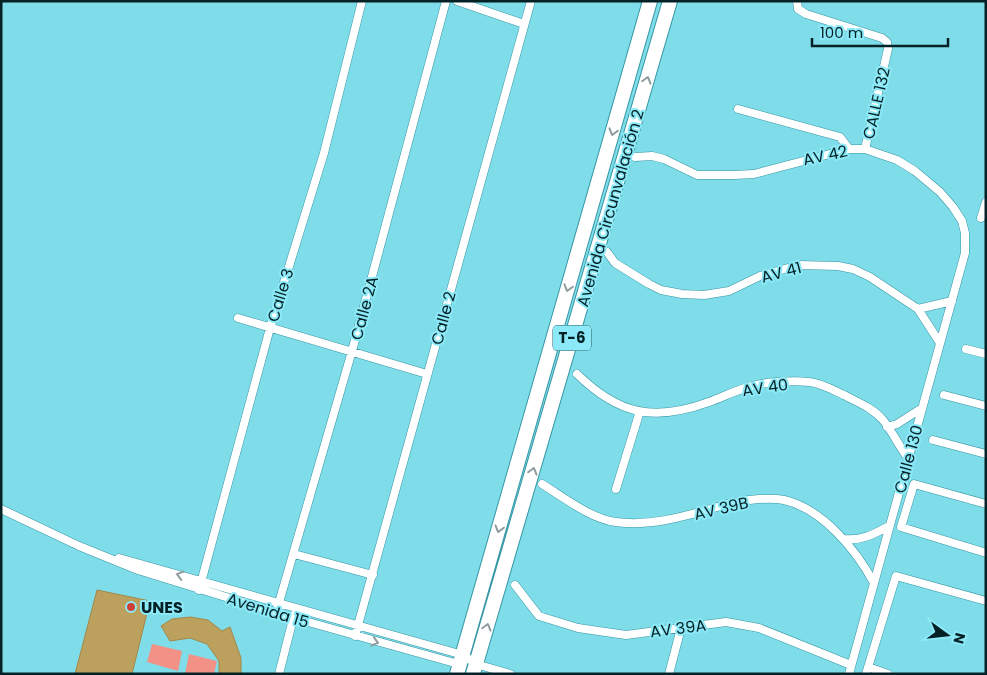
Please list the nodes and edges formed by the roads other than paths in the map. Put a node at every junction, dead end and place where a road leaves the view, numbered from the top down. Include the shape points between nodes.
1 (362, 1) edge
2 (446, 1) edge
3 (457, 1) edge
4 (531, 1) edge
5 (650, 1) edge
6 (670, 1) edge
7 (797, 1) edge
8 (524, 24) junction
9 (738, 109) dead end
10 (849, 149) junction
11 (866, 149) junction
12 (635, 157) dead end
13 (986, 202) edge
14 (981, 218) dead end
15 (608, 252) dead end
16 (965, 253) joint
17 (952, 300) junction
18 (918, 309) junction
19 (238, 318) dead end
20 (270, 328) junction
21 (940, 344) junction
22 (966, 349) dead end
23 (352, 351) junction
24 (986, 354) edge
25 (427, 374) junction
26 (577, 374) dead end
27 (944, 395) dead end
28 (986, 406) edge
29 (922, 408) junction
30 (640, 411) junction
31 (886, 427) junction
32 (933, 440) dead end
33 (986, 454) edge
34 (908, 458) junction
35 (542, 484) dead end
36 (616, 490) dead end
37 (986, 504) edge
38 (1, 509) edge
39 (890, 526) junction
40 (844, 539) junction
41 (986, 553) edge
42 (294, 554) junction
43 (373, 575) junction
44 (874, 583) junction
45 (516, 585) dead end
46 (200, 586) junction
47 (986, 601) edge
48 (279, 603) junction
49 (296, 608) junction
50 (276, 613) junction
51 (294, 618) junction
52 (358, 625) junction
53 (681, 628) junction
54 (355, 636) junction
55 (460, 664) edge
56 (851, 665) junction
57 (475, 669) edge
58 (867, 670) edge
59 (278, 674) edge
60 (510, 674) edge
61 (669, 674) edge
62 (849, 674) edge
63 (888, 674) edge

1 - 20 street, Calle 3 via 324,153
2 - 23 street, Calle 2A
3 - 8 street
4 - 8 street, Calle 2
5 -> 55 highway, Avenida Circunvalación 2 / T-6
57 -> 6 highway, Avenida Circunvalación 2 / T-6
7 - 11 street, CALLE 132 via 798,9 806,14 888,42
8 - 25 street, Calle 2
9 - 10 street via 840,138
10 - 11 street, AV 42
10 - 12 street, AV 42 via 754,174 734,175 697,175 664,159
11 - 16 street, AV 42 via 897,160 940,192 962,221 966,233
13 - 14 street
15 - 18 street, AV 41 via 615,263 661,290 682,294 729,291 760,276 799,265 838,266 870,277
16 - 17 street, Calle 130
17 - 18 street
17 - 21 street, Calle 130
18 - 21 street, AV 41
19 - 20 street
20 - 23 street
20 - 46 street, Calle 3
21 - 29 street, Calle 130
22 - 24 street
23 - 25 street
23 - 42 street, Calle 2A
25 - 43 street, Calle 2
26 - 30 street, AV 40 via 613,402
27 - 28 street
29 - 31 street
29 - 34 street, Calle 130
30 - 31 street, AV 40 via 667,414 754,385 809,382 831,389 872,410
30 - 36 street
31 - 34 street, AV 40
32 - 33 street
34 - 39 street, Calle 130
35 - 40 street, AV 39B via 594,515 616,522 671,519 751,500 784,500 819,518
37 - 41 street via 914,484 901,527
38 - 46 street, Avenida 15 via 79,546
39 - 40 street via 866,538
39 - 44 street, Calle 130
40 - 44 street, AV 39B
42 - 43 street
42 - 48 street, Calle 2A
43 - 52 street, Calle 2
44 - 56 street, Calle 130
45 - 53 street, AV 39A via 539,616 578,628 626,635
46 - 48 street, Avenida 15
46 - 50 street, Avenida 15
47 - 58 street via 896,576
48 - 49 street, Avenida 15
48 - 50 street, Calle 2A
49 - 51 street
49 - 52 street, Avenida 15
50 - 51 street, Avenida 15
51 - 54 street, Avenida 15
51 - 59 street
52 - 54 street, Calle 2
52 - 55 street, Avenida 15
53 - 56 street, AV 39A via 726,622 760,628
53 - 61 street
54 -> 55 street, Avenida 15
55 - 57 street
56 - 62 street, Calle 130
57 - 60 street
58 - 63 street

